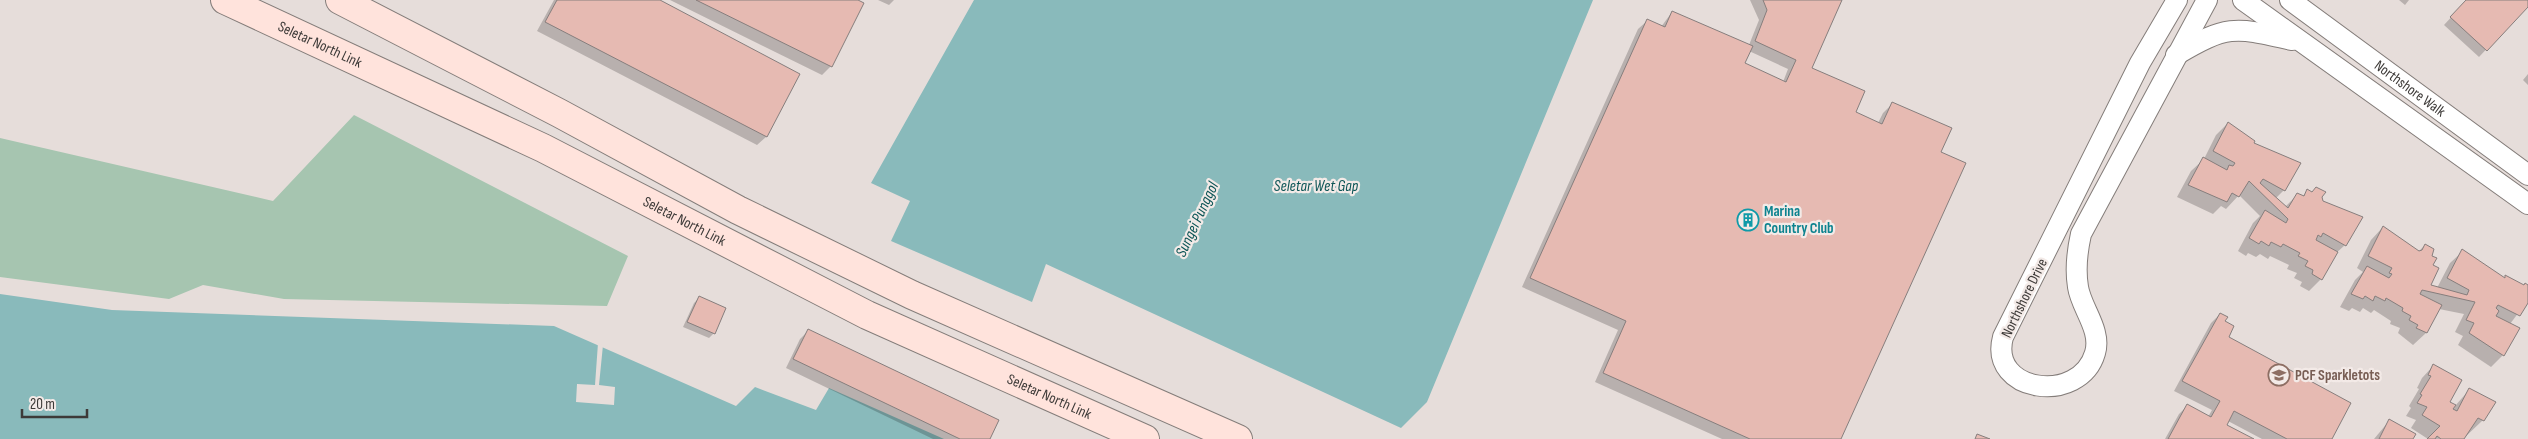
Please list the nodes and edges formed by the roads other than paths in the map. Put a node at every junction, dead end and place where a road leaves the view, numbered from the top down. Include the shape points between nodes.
1 (226, 0) edge
2 (340, 0) edge
3 (2177, 0) edge
4 (2206, 0) edge
5 (2243, 0) edge
6 (2291, 0) edge
7 (2303, 43) junction
8 (2174, 56) junction
9 (2528, 175) edge
10 (2528, 204) edge
11 (1145, 439) edge
12 (1238, 439) edge

1 - 11 main road, Seletar North Link via 543,148 867,315
2 - 12 main road via 559,112 738,210 912,295
3 - 8 street, Northshore Drive via 2140,63 2003,337 2002,362 2013,375 2028,383 2044,387 2062,386 2088,366 2095,354 2094,328 2078,288 2076,271 2081,234
4 - 8 street, Northshore Drive
5 - 7 street, Northshore Walk
6 - 9 street, Northshore Walk
7 - 8 street, Northshore Walk via 2253,31 2229,30 2207,36
7 - 10 street, Northshore Walk

